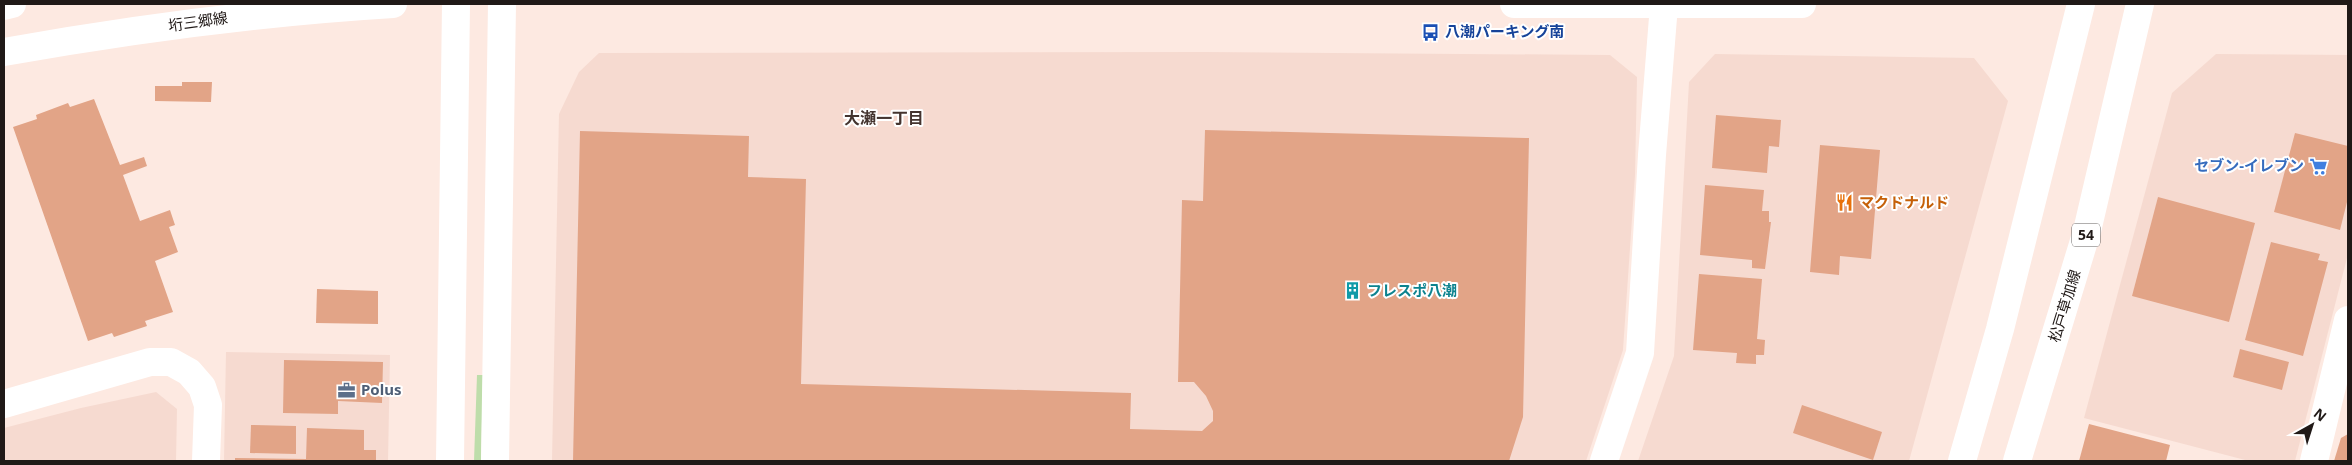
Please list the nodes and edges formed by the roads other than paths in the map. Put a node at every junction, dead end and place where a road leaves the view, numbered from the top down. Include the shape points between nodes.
1 (12, 4) edge
2 (393, 4) edge
3 (456, 4) edge
4 (502, 4) edge
5 (1514, 4) edge
6 (1802, 4) edge
7 (2081, 4) edge
8 (2140, 4) edge
9 (1664, 5) junction
10 (4, 6) edge
11 (4, 52) edge
12 (2348, 320) edge
13 (4, 404) edge
14 (206, 461) edge
15 (450, 461) edge
16 (495, 461) edge
17 (1604, 461) edge
18 (1962, 461) edge
19 (2017, 461) edge
20 (2314, 461) edge

1 - 10 street
2 - 11 street, 垳三郷線 via 245,16 94,36
3 - 15 street
4 - 16 street
5 - 9 street
6 - 9 street
7 - 18 street via 2000,329
8 - 19 street, 松戸草加線 / 54 via 2087,231
9 - 17 street via 1640,353
12 - 20 street
13 - 14 street via 150,362 171,362 190,372 202,387 208,405

